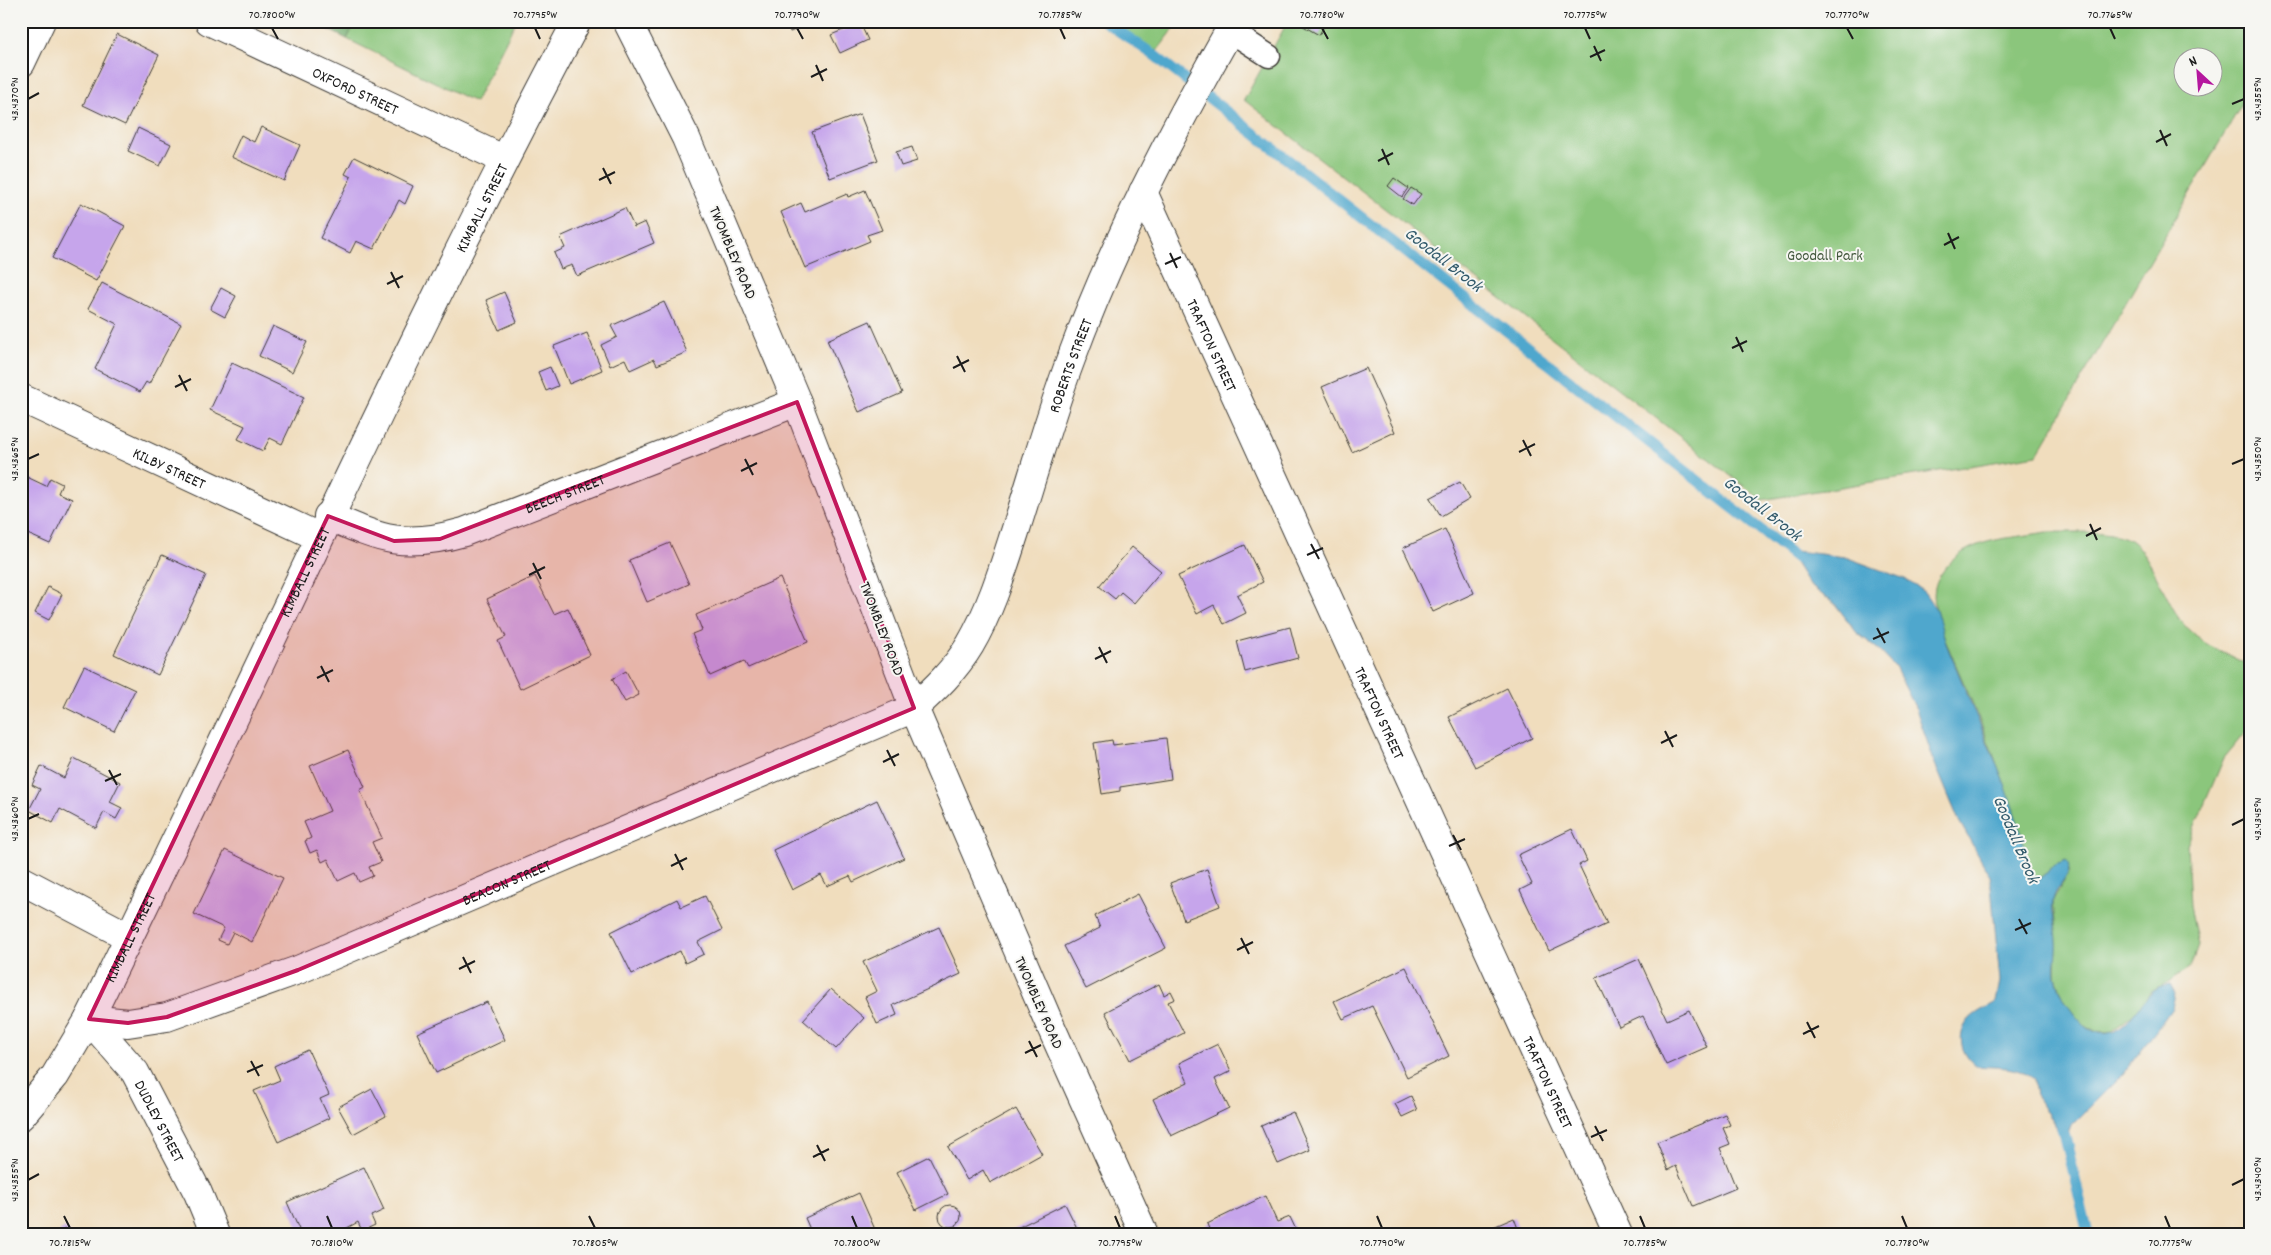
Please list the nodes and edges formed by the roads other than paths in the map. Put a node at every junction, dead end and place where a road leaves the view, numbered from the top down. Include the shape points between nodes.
1 (41, 21) edge
2 (209, 21) edge
3 (577, 21) edge
4 (627, 21) edge
5 (1232, 26) edge
6 (1268, 56) dead end
7 (21, 63) edge
8 (503, 160) junction
9 (1143, 192) junction
10 (21, 398) edge
11 (797, 402) junction
12 (323, 527) junction
13 (914, 708) junction
14 (21, 880) edge
15 (129, 937) junction
16 (89, 1018) junction
17 (21, 1116) edge
18 (215, 1234) edge
19 (1144, 1234) edge
20 (1618, 1234) edge

1 - 7 street
2 - 8 street, OXFORD STREET
3 - 8 street, KIMBALL STREET
4 - 11 street, TWOMBLEY ROAD via 686,138
5 - 6 lane
5 - 9 street, ROBERTS STREET
8 - 12 street, KIMBALL STREET
9 - 13 street, ROBERTS STREET via 1070,360 985,615 955,667
9 - 20 street, TRAFTON STREET
10 - 12 street, KILBY STREET
11 - 12 street, BEECH STREET via 440,539 394,541
11 - 13 street, TWOMBLEY ROAD
12 - 15 street, KIMBALL STREET
13 - 16 street, BEACON STREET via 298,970 167,1017 128,1023
13 - 19 street, TWOMBLEY ROAD
14 - 15 street
15 - 16 street, KIMBALL STREET
16 - 17 street, KIMBALL STREET via 55,1076
16 - 18 street, DUDLEY STREET via 135,1072 198,1193

